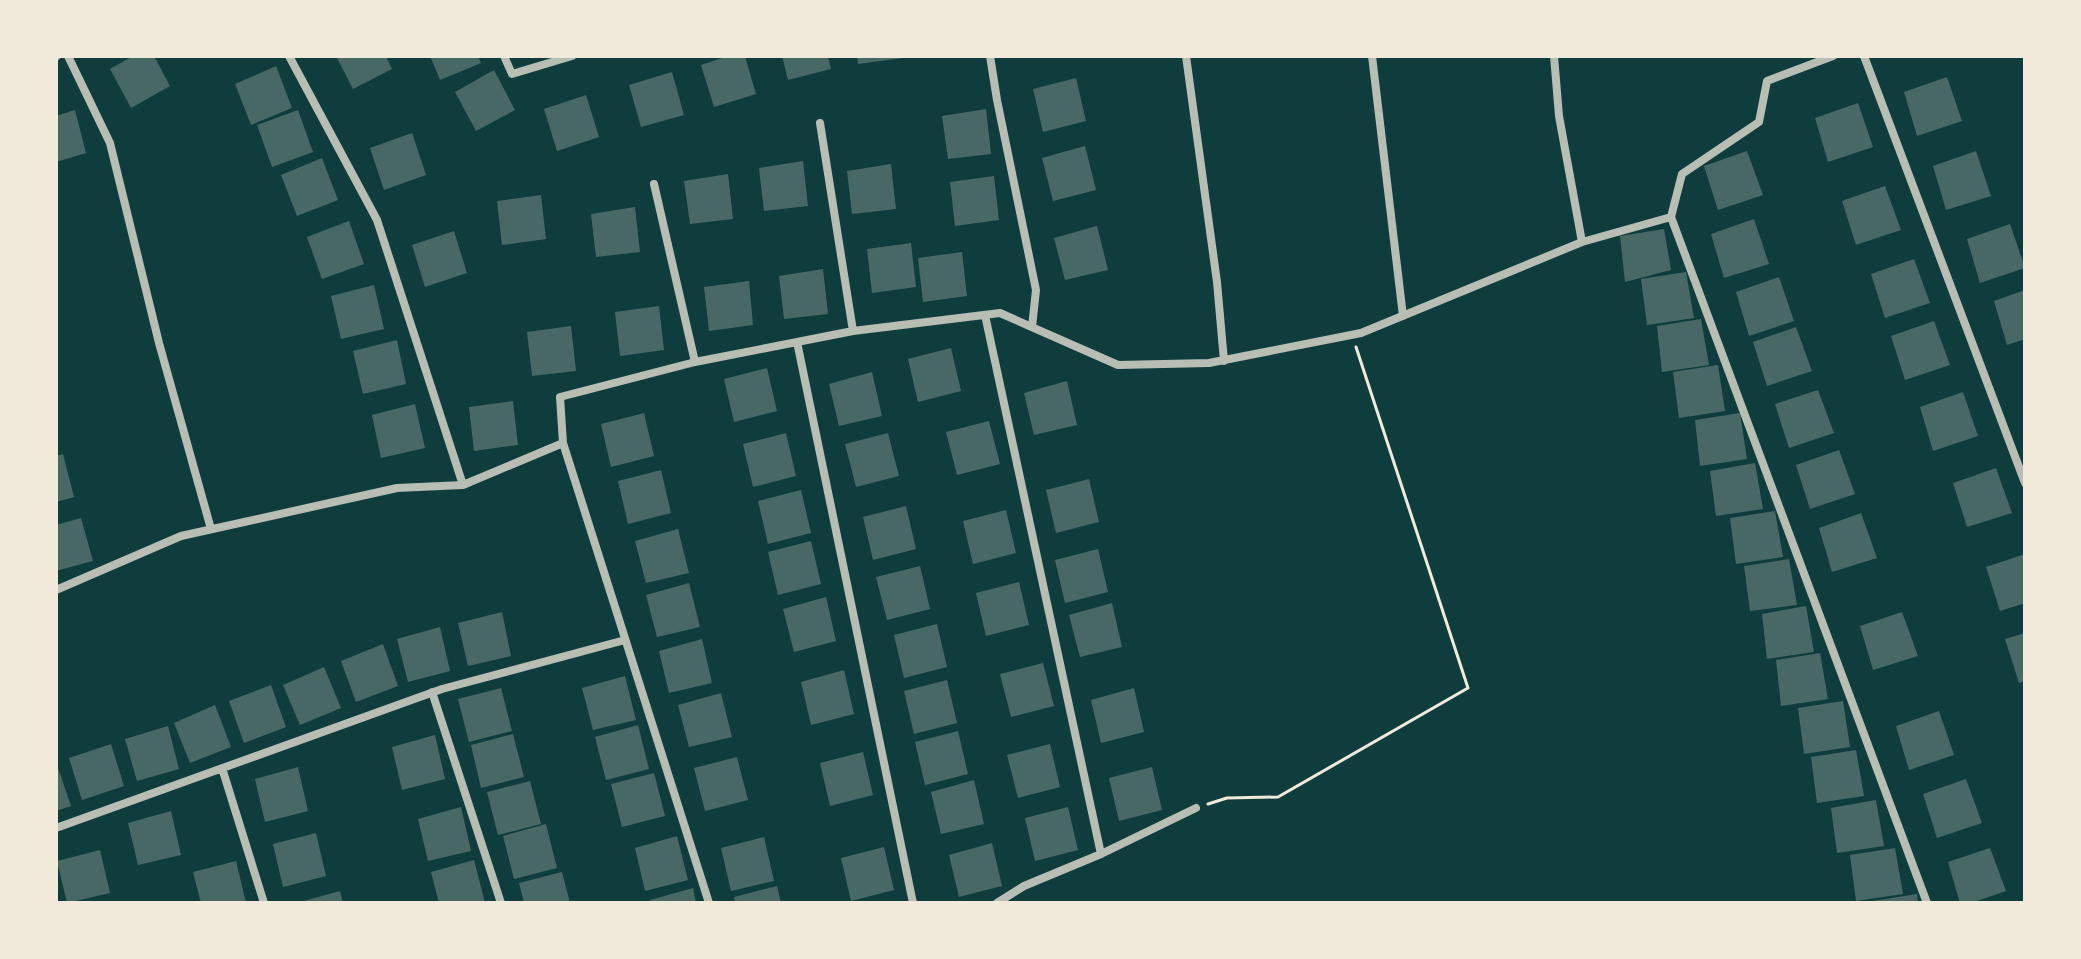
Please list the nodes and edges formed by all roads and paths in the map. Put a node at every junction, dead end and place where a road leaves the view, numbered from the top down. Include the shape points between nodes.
1 (68, 56) edge
2 (289, 56) edge
3 (504, 56) edge
4 (572, 56) edge
5 (990, 56) edge
6 (1186, 56) edge
7 (1372, 56) edge
8 (1554, 56) edge
9 (1833, 56) edge
10 (1864, 56) edge
11 (820, 123) dead end
12 (654, 184) dead end
13 (1671, 217) junction
14 (1582, 242) junction
15 (985, 315) junction
16 (1403, 316) junction
17 (1032, 327) junction
18 (853, 331) junction
19 (1353, 335) junction
20 (797, 342) junction
21 (1224, 361) junction
22 (695, 362) junction
23 (563, 443) junction
24 (2025, 483) edge
25 (463, 485) junction
26 (211, 529) junction
27 (56, 590) edge
28 (625, 640) junction
29 (432, 692) junction
30 (222, 768) junction
31 (1196, 808) joint
32 (56, 828) edge
33 (1101, 854) junction
34 (264, 903) edge
35 (501, 903) edge
36 (709, 903) edge
37 (913, 903) edge
38 (997, 903) edge
39 (1927, 903) edge

1 - 26 street via 110,143
2 - 25 street via 377,220
3 - 4 street via 512,74
5 - 17 street via 1036,290
6 - 21 street
7 - 16 street
8 - 14 street
9 - 13 street via 1767,81 1759,122 1682,174
10 - 24 street
11 - 18 street
12 - 22 street
13 - 14 street
13 - 39 street
14 - 16 street
15 - 17 street via 1000,313
15 - 18 street
15 - 33 street
16 - 19 street
17 - 21 street via 1118,365
18 - 20 street
19 - 21 street
19 - 31 path via 1468,688 1278,797 1227,798
20 - 22 street
20 - 37 street
22 - 23 street via 560,397
23 - 25 street
23 - 28 street
25 - 26 street via 397,488
26 - 27 street via 181,536
28 - 29 street
28 - 36 street
29 - 30 street
29 - 35 street
30 - 32 street
30 - 34 street
31 - 33 street
33 - 38 street

